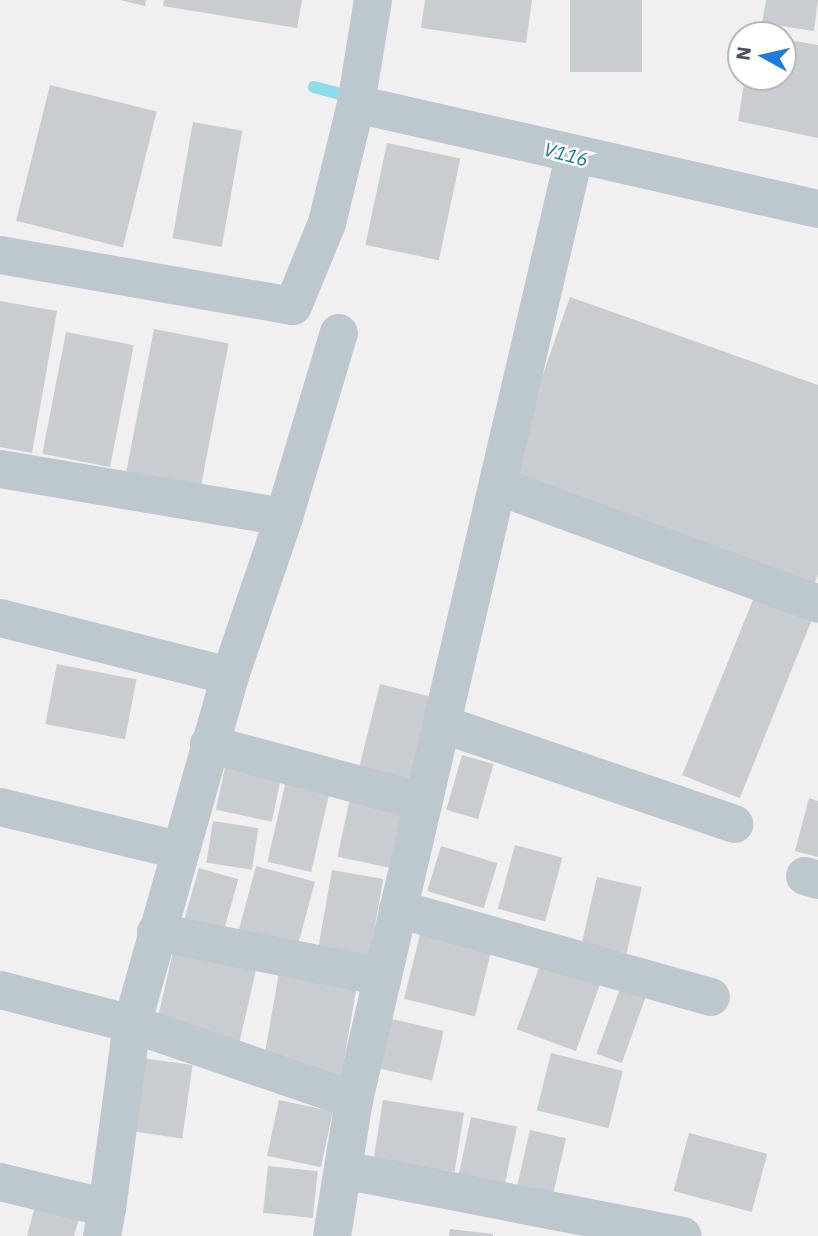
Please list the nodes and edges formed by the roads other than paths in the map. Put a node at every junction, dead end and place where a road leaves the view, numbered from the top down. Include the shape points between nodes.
1 (373, 0) edge
2 (357, 105) junction
3 (573, 155) junction
4 (818, 209) edge
5 (0, 255) edge
6 (339, 333) dead end
7 (0, 469) edge
8 (498, 486) junction
9 (284, 517) junction
10 (818, 604) edge
11 (0, 618) edge
12 (230, 676) junction
13 (442, 724) junction
14 (209, 744) junction
15 (423, 802) junction
16 (0, 807) edge
17 (734, 824) dead end
18 (178, 850) junction
19 (398, 909) junction
20 (156, 932) junction
21 (383, 977) junction
22 (0, 990) edge
23 (711, 998) dead end
24 (132, 1024) junction
25 (354, 1100) junction
26 (343, 1170) junction
27 (0, 1182) edge
28 (104, 1222) edge
29 (332, 1236) edge
30 (683, 1236) edge

1 - 2 street
2 - 3 street
2 - 5 street via 327,223 293,306
3 - 4 street
3 - 8 street
6 - 9 street
7 - 9 street
8 - 10 street
8 - 13 street
9 - 12 street
11 - 12 street
12 - 14 street
13 - 15 street
13 - 17 street
14 - 15 street
14 - 18 street
15 - 19 street
16 - 18 street
18 - 20 street
19 - 21 street
19 - 23 street
20 - 21 street
20 - 24 street
21 - 25 street
22 - 24 street
24 - 25 street
24 - 28 street
25 - 26 street
26 - 29 street
26 - 30 street
27 - 28 street

